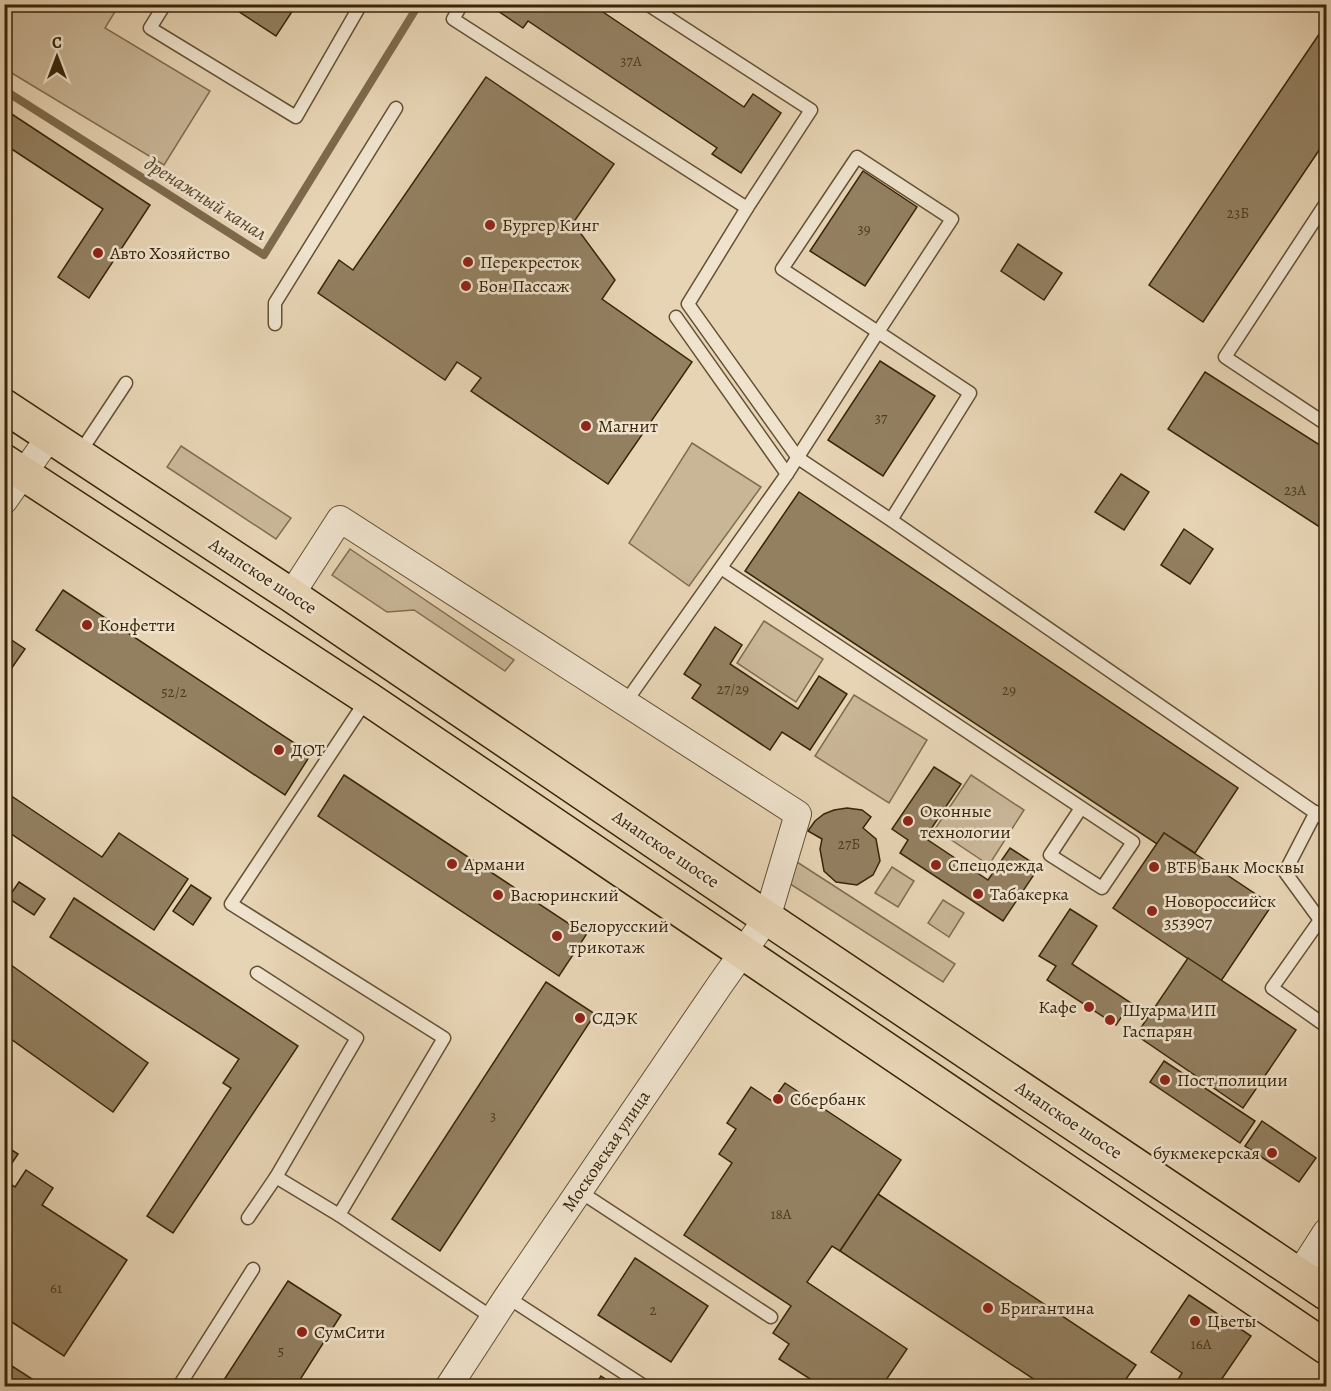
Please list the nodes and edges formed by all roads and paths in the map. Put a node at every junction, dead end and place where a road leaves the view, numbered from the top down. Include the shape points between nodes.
1 (165, 4) edge
2 (361, 4) edge
3 (462, 4) edge
4 (647, 4) edge
5 (396, 108) dead end
6 (1326, 203) edge
7 (747, 208) junction
8 (676, 317) dead end
9 (275, 324) dead end
10 (878, 332) junction
11 (126, 383) dead end
12 (4, 406) edge
13 (1326, 424) edge
14 (50, 436) junction
15 (78, 455) junction
16 (798, 458) junction
17 (14, 468) edge
18 (787, 474) junction
19 (4, 501) edge
20 (891, 520) junction
21 (721, 568) junction
22 (291, 594) junction
23 (367, 698) junction
24 (625, 703) junction
25 (1081, 808) dead end
26 (1321, 816) edge
27 (767, 918) junction
28 (743, 952) junction
29 (257, 973) dead end
30 (1326, 1026) edge
31 (276, 1177) junction
32 (579, 1191) junction
33 (339, 1215) junction
34 (248, 1218) dead end
35 (1326, 1233) edge
36 (253, 1269) dead end
37 (1299, 1274) junction
38 (1326, 1293) edge
39 (507, 1297) junction
40 (771, 1317) dead end
41 (493, 1318) junction
42 (1326, 1347) edge
43 (179, 1386) edge
44 (449, 1386) edge
45 (644, 1386) edge

1 - 2 lane via 150,28 296,117
3 - 7 lane via 453,19
4 - 7 lane via 811,110
5 - 9 lane via 275,303
6 - 13 lane via 1225,357
7 - 16 lane via 688,304
8 - 18 lane
10 - 10 lane via 952,219 857,157 782,269
10 - 16 lane
10 - 20 lane via 970,393
11 - 15 lane
12 - 14 highway, Анапское шоссе
14 - 15 highway, Анапское шоссе
14 - 17 street
15 - 22 highway, Анапское шоссе
16 - 18 lane
16 - 20 lane
17 - 19 street
17 - 23 highway
18 - 21 lane
20 - 26 lane
21 - 24 lane
21 - 25 lane via 1133,842 1102,888 1050,855
22 - 24 street via 340,519
22 - 27 highway, Анапское шоссе
23 - 28 highway
23 - 33 lane via 231,904 444,1038
24 - 27 street, Московская улица via 798,814
26 - 30 lane via 1285,872 1320,920 1272,988
27 - 28 street, Московская улица
27 - 37 highway, Анапское шоссе
28 - 32 street, Московская улица
28 - 42 highway
29 - 31 lane via 357,1038
31 - 33 lane
31 - 34 lane
32 - 39 street, Московская улица
32 - 40 lane
33 - 41 lane
35 - 37 street
36 - 43 lane
37 - 38 highway, Анапское шоссе
39 - 41 street, Московская улица
39 - 45 lane
41 - 44 street, Московская улица

